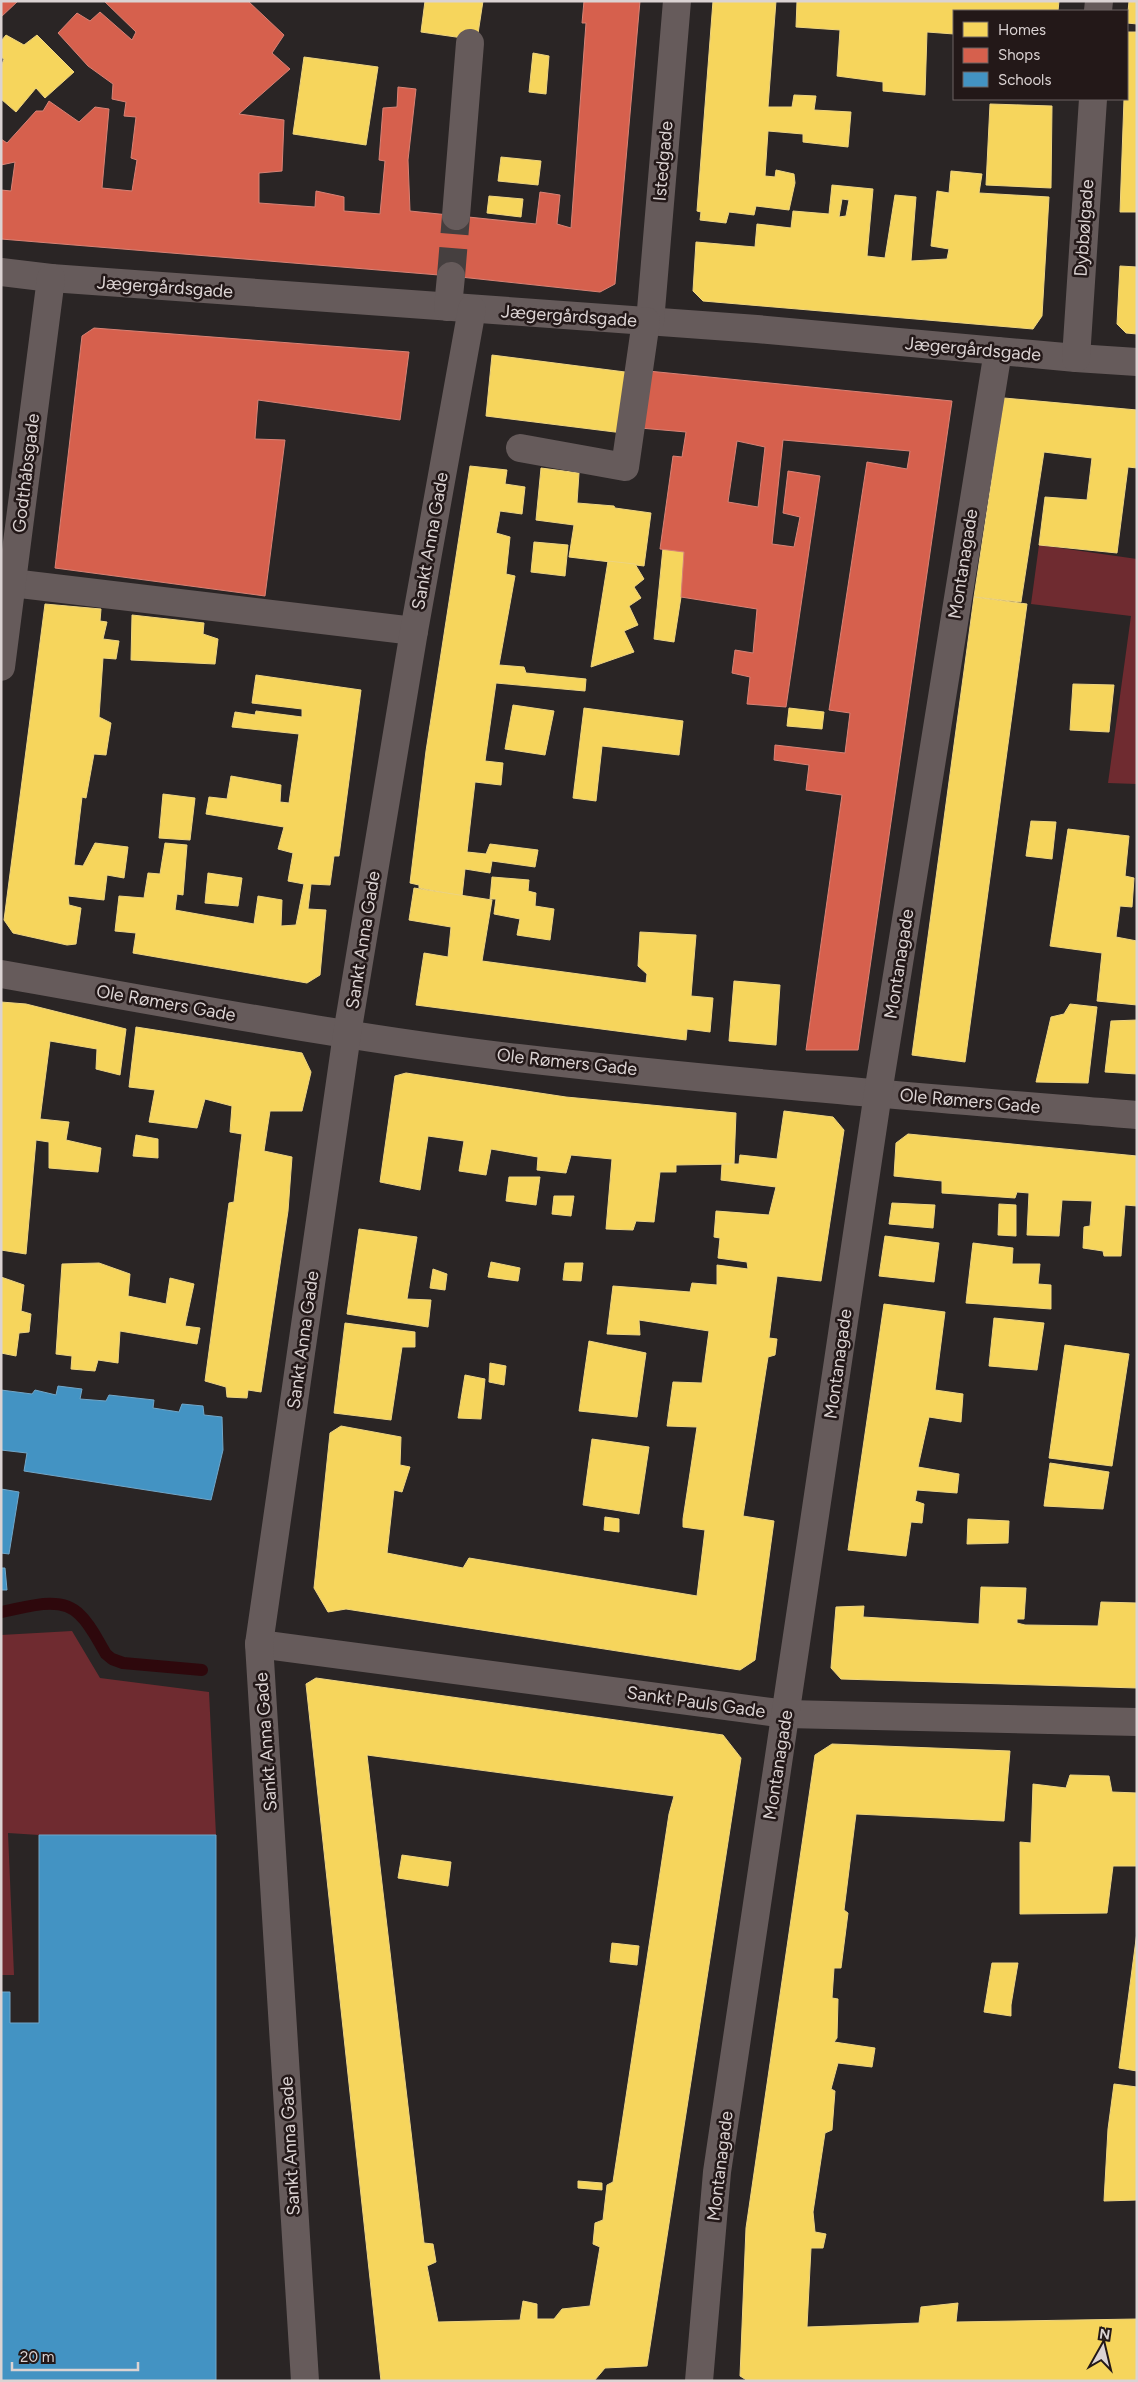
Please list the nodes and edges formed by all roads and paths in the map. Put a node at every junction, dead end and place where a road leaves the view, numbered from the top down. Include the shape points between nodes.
1 (677, 1) edge
2 (470, 43) dead end
3 (1093, 100) edge
4 (456, 216) tunnel mouth
5 (1, 272) edge
6 (451, 276) tunnel mouth
7 (51, 278) junction
8 (460, 308) junction
9 (648, 321) junction
10 (998, 351) junction
11 (1076, 358) junction
12 (1137, 362) edge
13 (520, 448) dead end
14 (12, 583) junction
15 (414, 631) junction
16 (1, 667) edge
17 (1, 974) edge
18 (347, 1034) junction
19 (878, 1093) junction
20 (1137, 1115) edge
21 (259, 1644) junction
22 (786, 1714) junction
23 (1137, 1722) edge
24 (305, 2381) edge
25 (699, 2381) edge

1 - 9 street, Istedgade
2 - 4 street
3 - 11 street, Dybbølgade
5 - 7 street, Jægergårdsgade
6 - 8 street, Sankt Anna Gade
7 - 8 street, Jægergårdsgade
7 - 14 street, Godthåbsgade
8 - 9 street, Jægergårdsgade
8 - 15 street, Sankt Anna Gade
9 - 10 street, Jægergårdsgade
9 - 13 street, Istedgade via 625,467
10 - 11 street, Jægergårdsgade
10 - 19 street, Montanagade
11 - 12 street, Jægergårdsgade
14 - 15 street
14 - 16 street, Godthåbsgade
15 - 18 street, Sankt Anna Gade
17 - 18 street, Ole Rømers Gade
18 - 19 street, Ole Rømers Gade via 518,1058
18 - 21 street, Sankt Anna Gade
19 - 20 street, Ole Rømers Gade
19 - 22 street, Montanagade
21 - 22 street, Sankt Pauls Gade
21 - 24 street, Sankt Anna Gade
22 - 23 street, Sankt Pauls Gade
22 - 25 street, Montanagade via 717,2172

